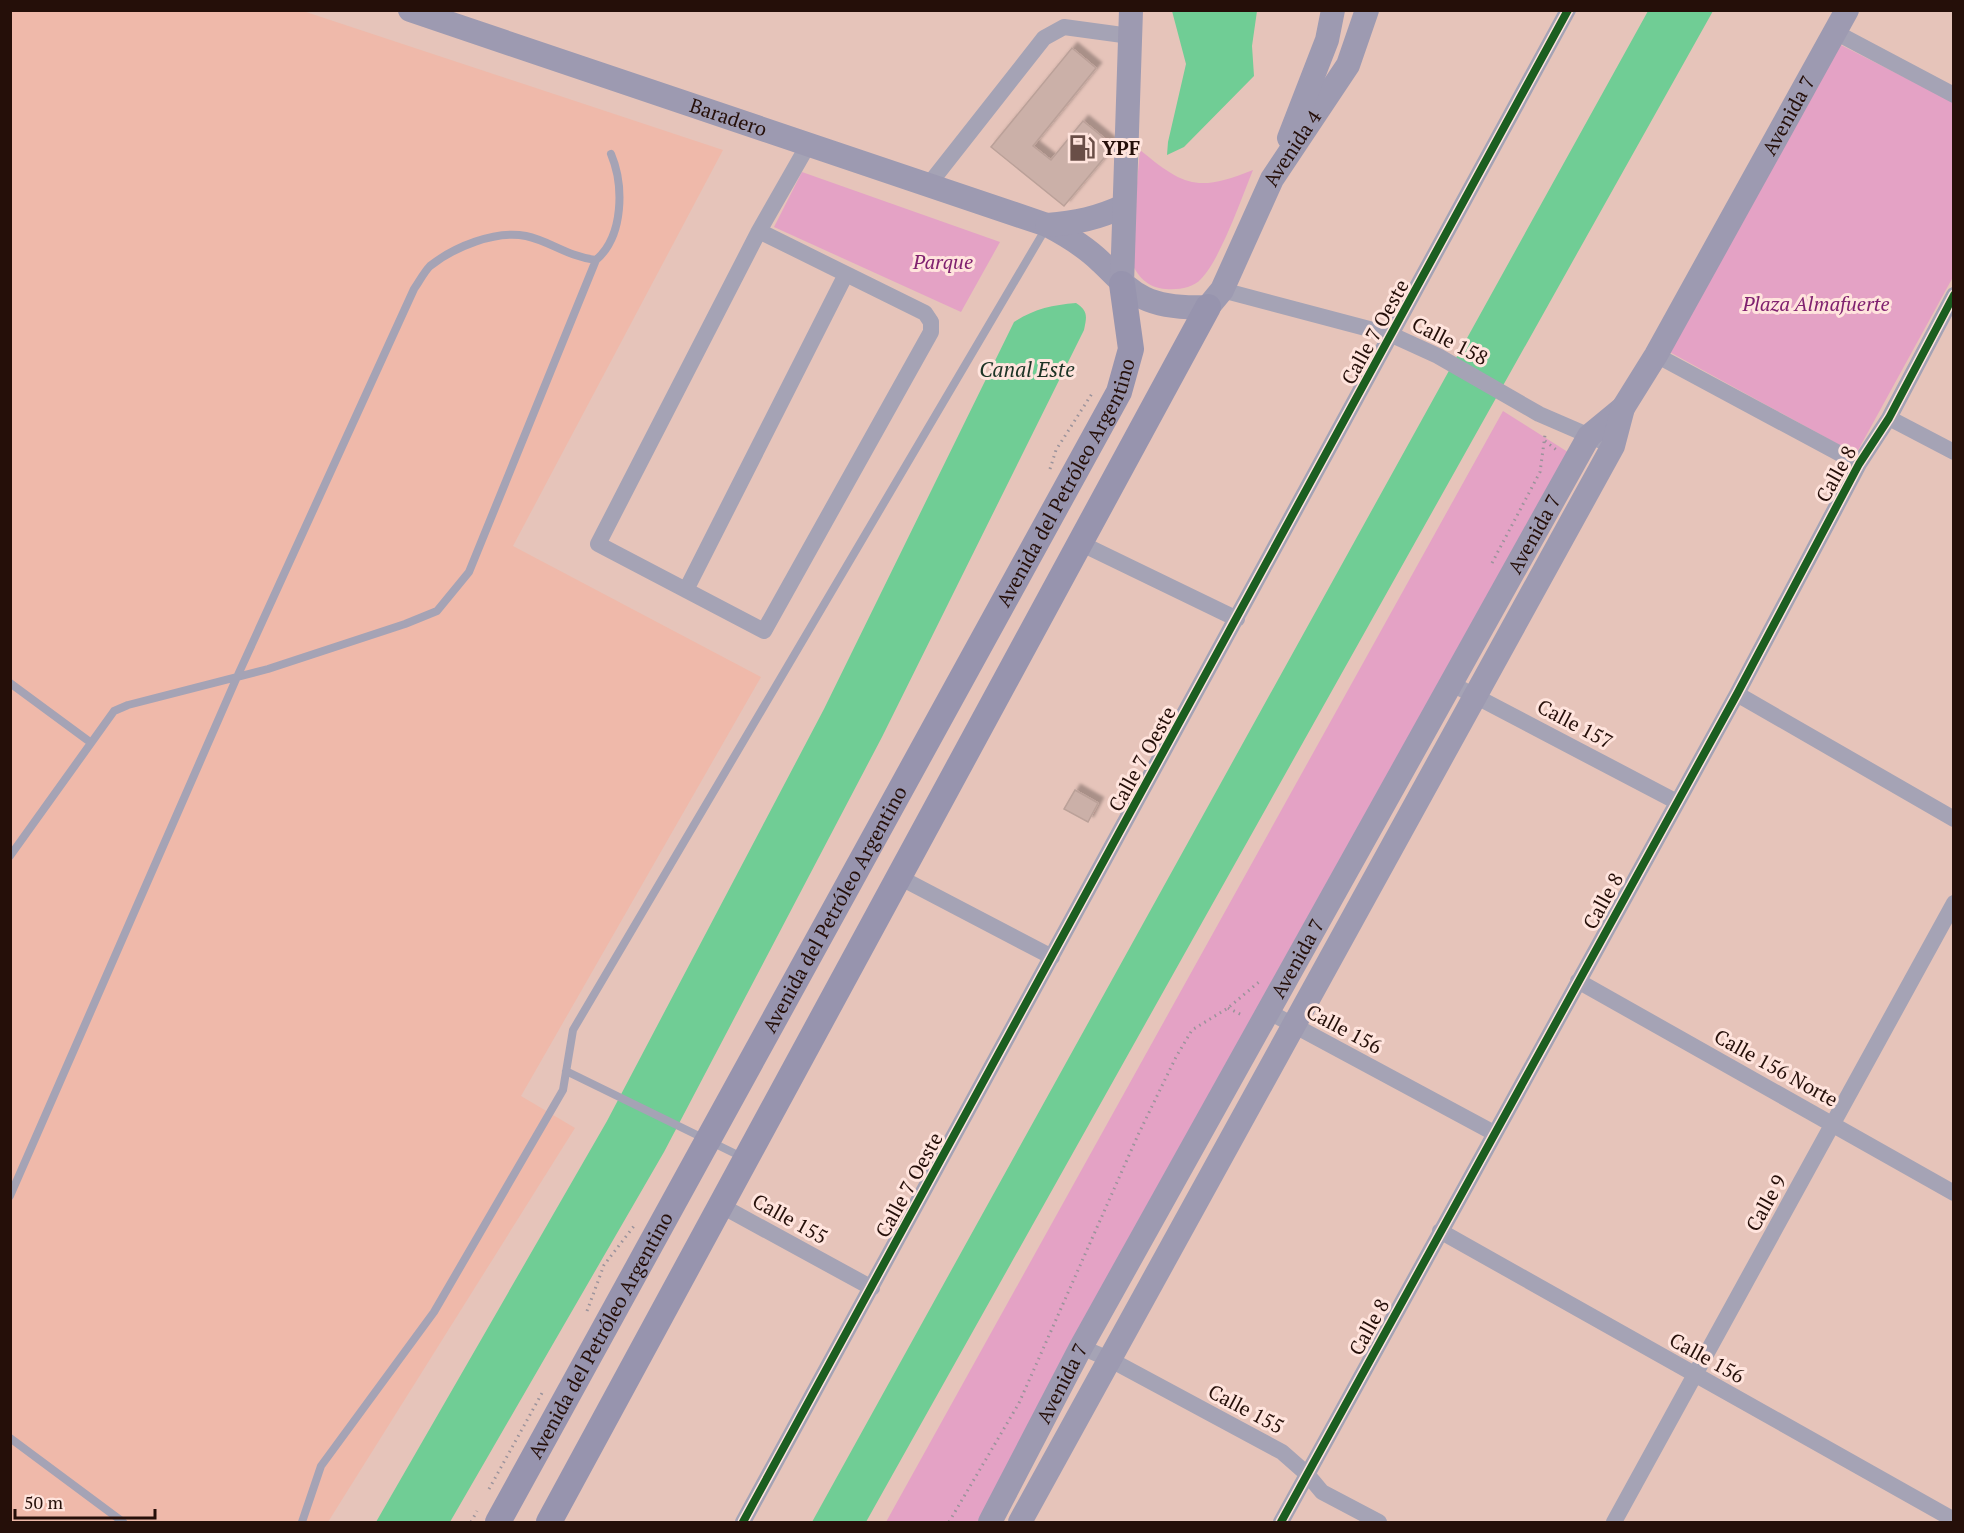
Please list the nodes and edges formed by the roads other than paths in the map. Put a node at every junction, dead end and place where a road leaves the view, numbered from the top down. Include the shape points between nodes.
1 (410, 10) edge
2 (1131, 10) edge
3 (1333, 10) edge
4 (1367, 10) edge
5 (1568, 10) edge
6 (1847, 10) edge
7 (1835, 32) junction
8 (1130, 36) junction
9 (1953, 94) edge
10 (808, 145) junction
11 (611, 154) dead end
12 (1272, 179) junction
13 (930, 183) junction
14 (1124, 206) junction
15 (1047, 225) junction
16 (759, 231) junction
17 (596, 260) junction
18 (845, 276) junction
19 (1122, 284) junction
20 (1953, 295) edge
21 (1215, 299) junction
22 (1392, 335) junction
23 (1656, 355) junction
24 (1623, 408) junction
25 (1889, 418) junction
26 (1589, 436) junction
27 (1613, 446) junction
28 (1953, 452) edge
29 (1859, 464) junction
30 (1080, 543) junction
31 (686, 590) junction
32 (1237, 620) junction
33 (237, 677) junction
34 (10, 683) edge
35 (1452, 684) junction
36 (1737, 694) junction
37 (1477, 695) junction
38 (90, 742) junction
39 (1677, 802) junction
40 (1953, 819) edge
41 (10, 856) edge
42 (899, 877) junction
43 (1953, 903) edge
44 (1053, 957) junction
45 (1578, 981) junction
46 (1269, 1012) junction
47 (1293, 1025) junction
48 (566, 1071) junction
49 (1834, 1124) junction
50 (1494, 1133) junction
51 (697, 1137) junction
52 (745, 1159) junction
53 (1953, 1193) edge
54 (10, 1196) edge
55 (720, 1205) junction
56 (1440, 1231) junction
57 (872, 1288) junction
58 (1082, 1347) junction
59 (1109, 1359) junction
60 (1694, 1376) junction
61 (10, 1438) edge
62 (1307, 1474) junction
63 (1953, 1520) edge
64 (123, 1522) edge
65 (302, 1522) edge
66 (498, 1522) edge
67 (549, 1522) edge
68 (743, 1522) edge
69 (990, 1522) edge
70 (1020, 1522) edge
71 (1281, 1522) edge
72 (1379, 1522) edge
73 (1614, 1522) edge

1 - 10 main road, Baradero
2 - 8 main road
3 - 12 main road via 1327,40
4 - 12 main road, Avenida 4 via 1348,65
5 - 22 street, Calle 7 Oeste
6 - 7 main road, Avenida 7
7 - 9 street
7 - 23 main road, Avenida 7
8 - 13 street via 1064,27 1044,38
8 - 14 main road
10 - 13 main road, Baradero
10 - 16 street
11 - 17 lane via 618,171 619,214 603,254
12 - 21 main road, Avenida 4
13 - 15 main road, Baradero
14 - 15 main road, Baradero via 1074,224
14 - 19 main road
15 - 19 main road, Baradero via 1076,240
15 - 48 lane via 573,1030
16 - 18 street
16 - 31 street via 598,544
17 - 33 lane via 469,572 451,596 437,611 405,624
17 - 33 lane via 575,258 527,236 502,235 459,249 429,267 414,289
18 - 31 street
18 - 31 street via 925,313 931,322 931,332 764,631
19 - 21 main road, Baradero via 1162,304
19 - 51 main road, Avenida del Petróleo Argentino via 1131,349 1119,392
20 - 25 street, Calle 8
21 - 22 street, Calle 158
21 - 30 main road, Avenida del Petróleo Argentino
22 - 26 street, Calle 158
22 - 32 street, Calle 7 Oeste
23 - 24 main road, Avenida 7
23 - 29 street
24 - 26 main road, Avenida 7
24 - 27 main road, Avenida 7
25 - 28 street
25 - 29 street, Calle 8
26 - 27 street, Calle 158
26 - 35 main road, Avenida 7
27 - 37 main road, Avenida 7
29 - 36 street, Calle 8
30 - 32 street
30 - 42 main road, Avenida del Petróleo Argentino
32 - 44 street, Calle 7 Oeste
33 - 38 lane via 114,711
33 - 54 lane
34 - 38 lane
35 - 37 street, Calle 157
35 - 46 main road, Avenida 7
36 - 39 street, Calle 8
36 - 40 street
37 - 39 street, Calle 157
37 - 47 main road, Avenida 7
38 - 41 lane
39 - 45 street, Calle 8
42 - 44 street
42 - 52 main road, Avenida del Petróleo Argentino
43 - 49 street, Calle 9
44 - 57 street, Calle 7 Oeste
45 - 49 street, Calle 156 Norte
45 - 50 street, Calle 8
46 - 47 street, Calle 156
46 - 58 main road, Avenida 7
47 - 50 street, Calle 156
47 - 59 main road, Avenida 7
48 - 51 lane
48 - 65 lane via 563,1090 434,1312 321,1466
49 - 53 street, Calle 156 Norte
49 - 60 street, Calle 9
50 - 56 street, Calle 8
51 - 52 lane
51 - 66 main road, Avenida del Petróleo Argentino
52 - 55 main road, Avenida del Petróleo Argentino
55 - 57 street, Calle 155
55 - 67 main road, Avenida del Petróleo Argentino
56 - 60 street, Calle 156
56 - 62 street, Calle 8
57 - 68 street, Calle 7 Oeste
58 - 59 street, Calle 155
58 - 69 main road, Avenida 7
59 - 62 street, Calle 155 via 1282,1452
59 - 70 main road, Avenida 7
60 - 63 street, Calle 156
60 - 73 street, Calle 9
61 - 64 lane
62 - 71 street, Calle 8
62 - 72 street, Calle 155 via 1322,1492

